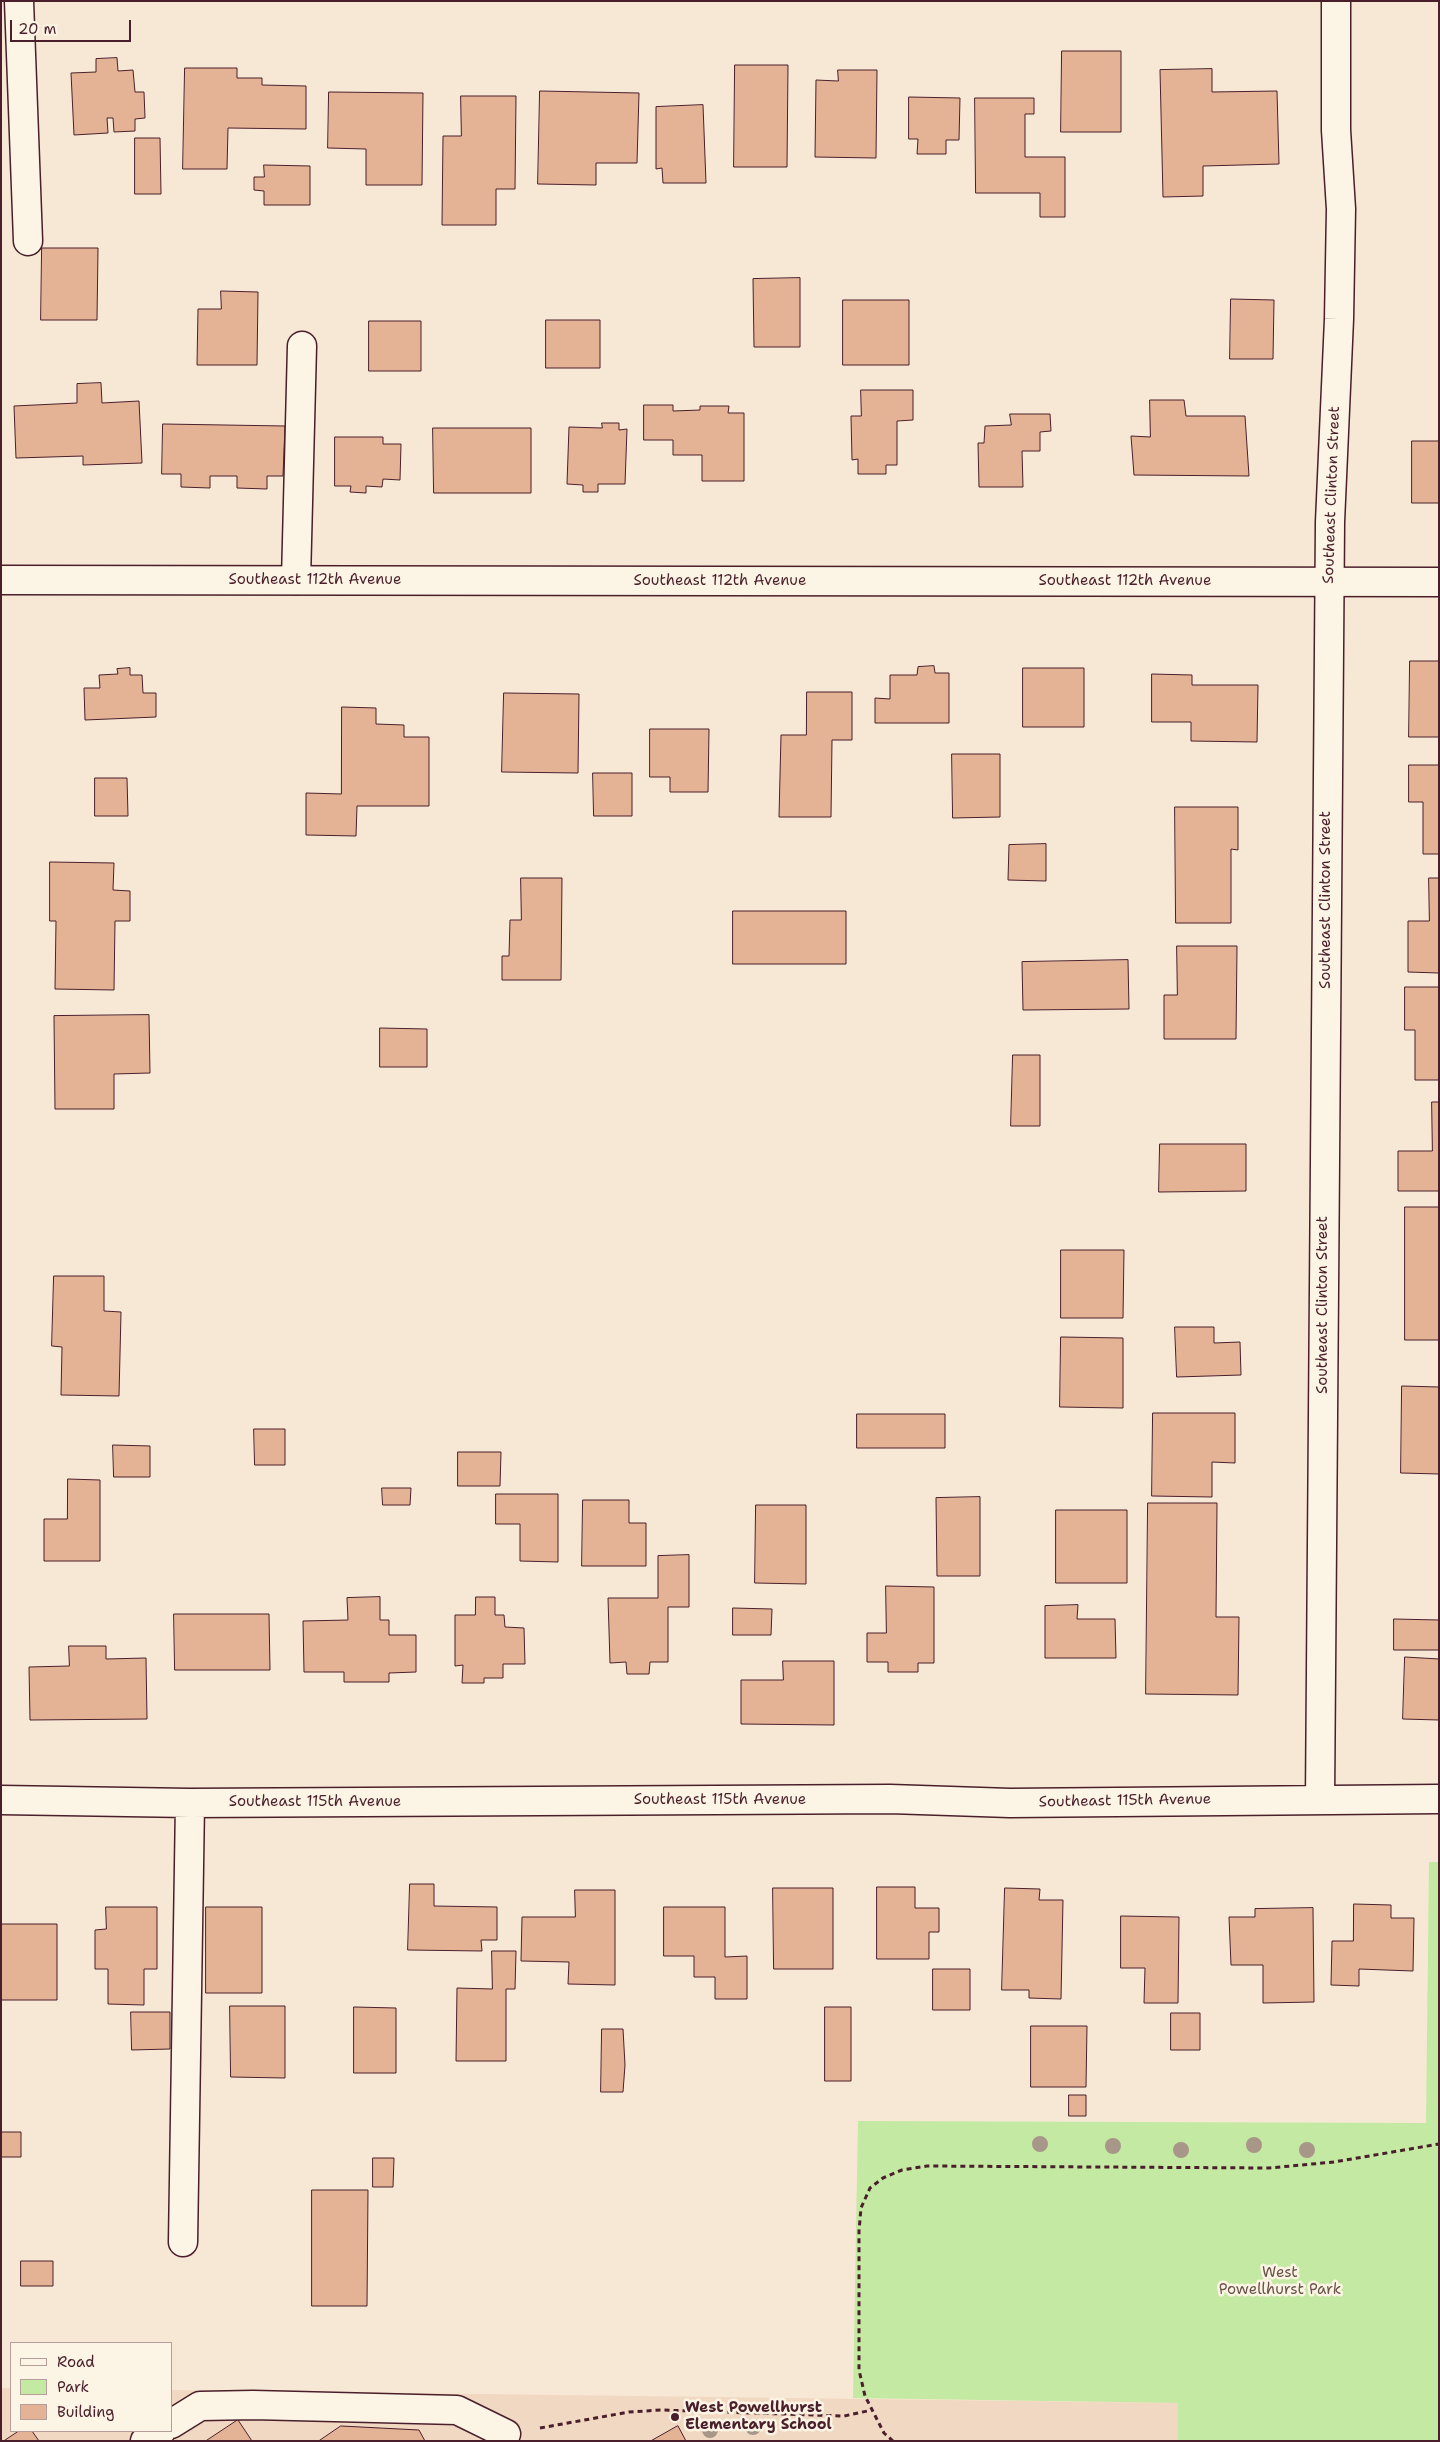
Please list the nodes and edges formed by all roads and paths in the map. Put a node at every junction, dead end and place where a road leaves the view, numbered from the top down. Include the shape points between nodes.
1 (19, 1) edge
2 (1336, 1) edge
3 (28, 241) dead end
4 (302, 346) dead end
5 (1, 580) edge
6 (296, 580) junction
7 (1329, 581) junction
8 (1439, 582) edge
9 (1320, 1799) junction
10 (1439, 1799) edge
11 (1, 1800) edge
12 (190, 1803) junction
13 (1439, 2144) edge
14 (183, 2242) dead end
15 (872, 2410) junction
16 (172, 2423) edge
17 (159, 2432) edge
18 (506, 2434) joint
19 (145, 2441) edge
20 (894, 2441) edge

1 - 3 street
2 - 7 street, Southeast Clinton Street via 1336,130 1341,209
4 - 6 street
5 - 6 street, Southeast 112th Avenue
6 - 7 street, Southeast 112th Avenue
7 - 8 street, Southeast 112th Avenue
7 - 9 street, Southeast Clinton Street
9 - 10 street, Southeast 115th Avenue
9 - 12 street, Southeast 115th Avenue via 1010,1803 890,1799
11 - 12 street, Southeast 115th Avenue
12 - 14 street
13 - 15 path via 1334,2162 1269,2168 927,2166 902,2170 884,2178 870,2188 861,2208 859,2231 859,2370
15 - 18 path via 844,2416 661,2410 629,2412
15 - 20 path via 884,2433
16 - 18 street via 200,2406 457,2410
17 - 19 street

